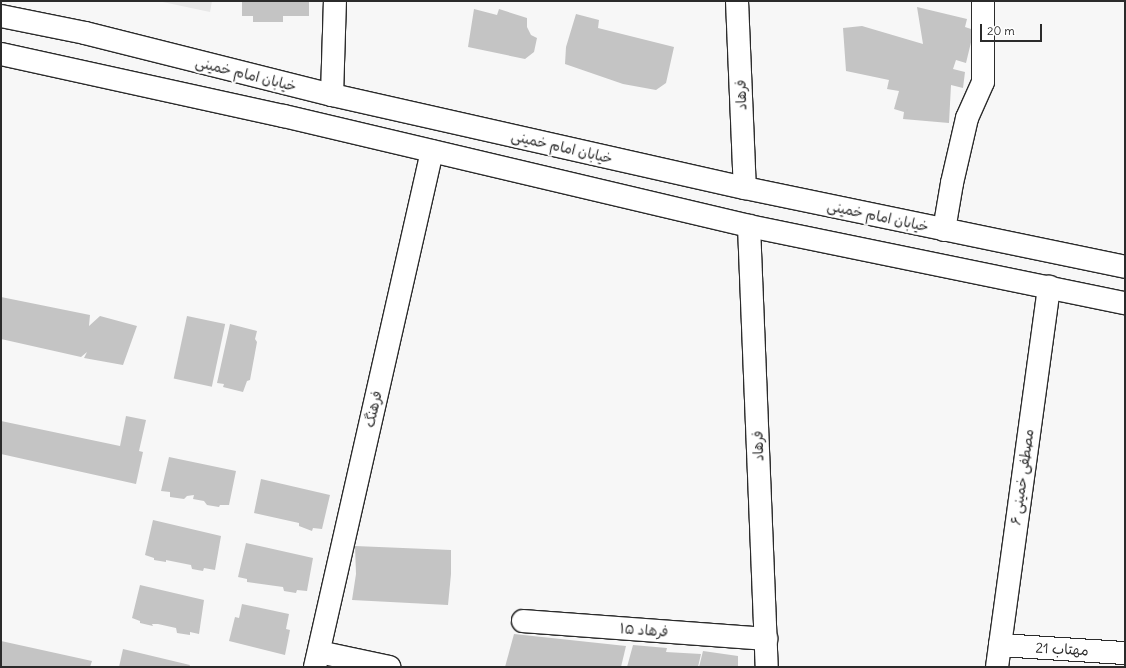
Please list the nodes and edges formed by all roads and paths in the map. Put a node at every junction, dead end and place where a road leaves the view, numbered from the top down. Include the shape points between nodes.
1 (335, 1) edge
2 (738, 1) edge
3 (983, 1) edge
4 (1, 16) edge
5 (1, 54) edge
6 (332, 95) junction
7 (432, 152) junction
8 (745, 188) junction
9 (749, 226) junction
10 (944, 230) junction
11 (1125, 267) edge
12 (1049, 287) junction
13 (1125, 303) edge
14 (523, 620) dead end
15 (766, 639) junction
16 (1000, 645) junction
17 (1125, 653) edge
18 (317, 660) edge
19 (389, 667) edge
20 (767, 667) edge
21 (997, 667) edge

1 - 6 street
2 - 8 street, فرهاد
3 - 10 street via 983,82 967,118
4 - 6 street, خیابان امام خمینی via 85,33
5 - 7 street
6 - 8 street, خیابان امام خمینی
7 - 9 street
7 - 18 street, فرهنگ
8 - 10 street, خیابان امام خمینی
9 - 12 street
9 - 15 street, فرهاد
10 - 11 street, خیابان امام خمینی
12 - 13 street
12 - 16 street, مصطفی خمینی ۶
14 - 15 street, فرهاد ۱۵
15 - 20 street, فرهاد
16 - 17 street, مهتاب 21
16 - 21 street, مصطفی خمینی ۶
18 - 19 street

